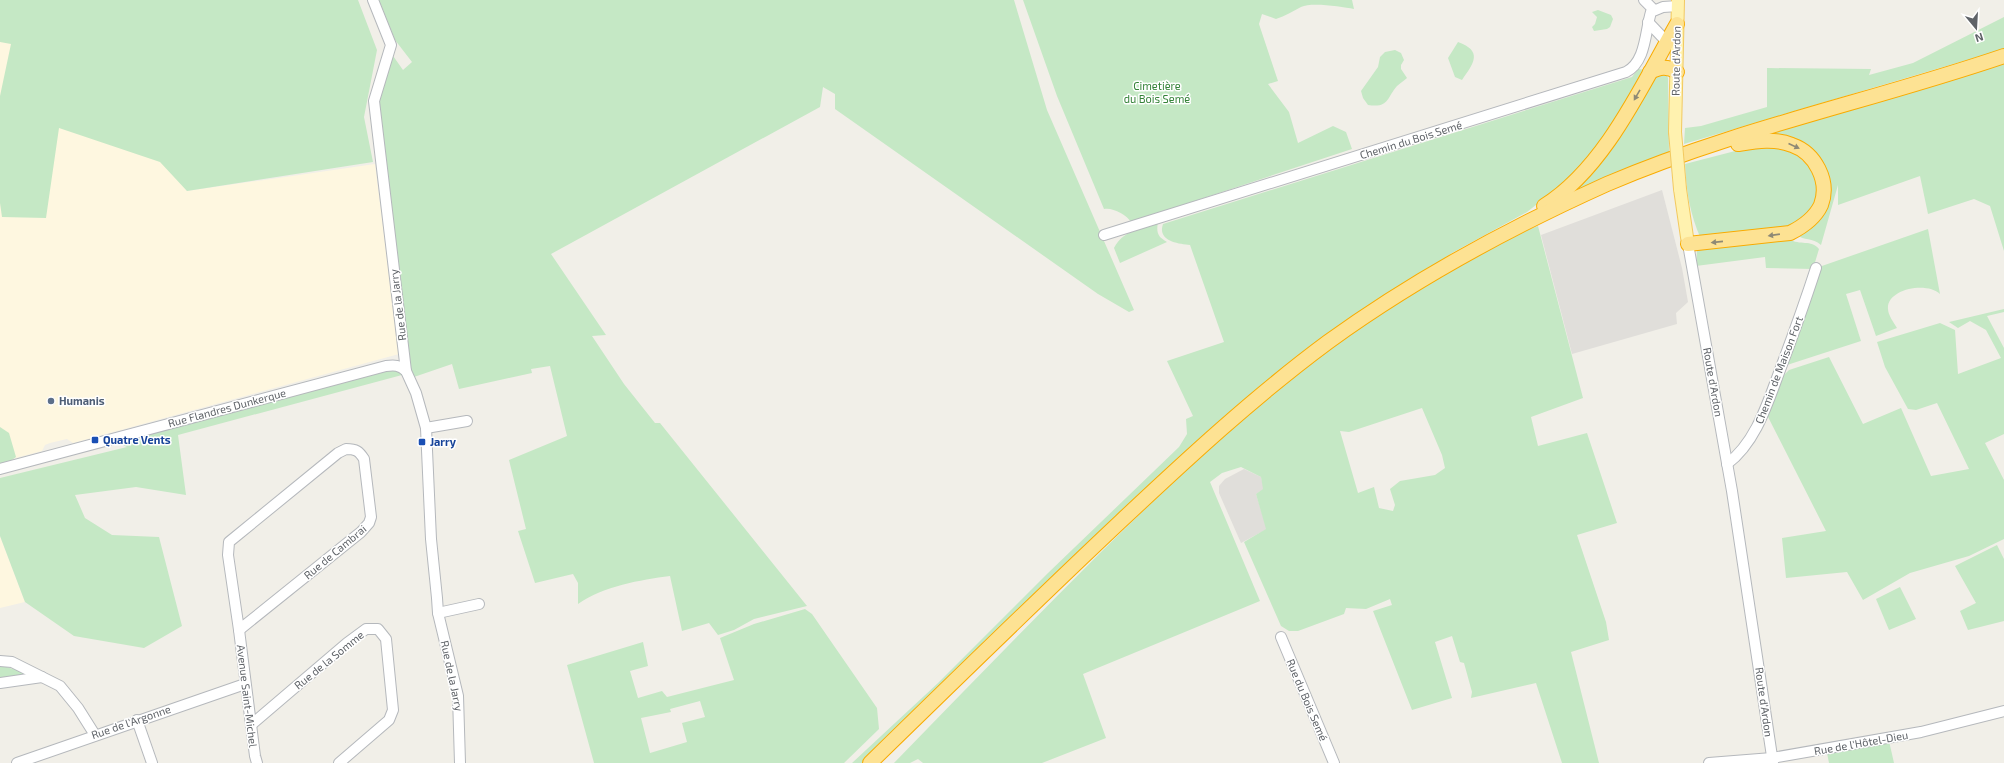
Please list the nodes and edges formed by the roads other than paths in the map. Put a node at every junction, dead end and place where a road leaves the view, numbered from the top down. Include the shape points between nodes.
1 (373, 0) edge
2 (1644, 0) edge
3 (1678, 3) edge
4 (1654, 10) junction
5 (1648, 22) junction
6 (1677, 24) junction
7 (1667, 42) junction
8 (2004, 56) edge
9 (1650, 72) junction
10 (1677, 72) junction
11 (1609, 184) junction
12 (1104, 235) dead end
13 (1688, 244) junction
14 (1476, 248) junction
15 (1816, 268) dead end
16 (406, 371) junction
17 (466, 421) dead end
18 (426, 428) junction
19 (1727, 464) junction
20 (0, 469) edge
21 (1158, 487) junction
22 (479, 604) dead end
23 (438, 613) junction
24 (239, 630) junction
25 (1281, 638) dead end
26 (0, 661) edge
27 (42, 677) junction
28 (0, 683) edge
29 (246, 684) junction
30 (2004, 711) edge
31 (137, 720) junction
32 (251, 725) junction
33 (95, 735) junction
34 (1773, 761) edge
35 (17, 763) edge
36 (152, 763) edge
37 (257, 763) edge
38 (339, 763) edge
39 (460, 763) edge
40 (870, 763) edge
41 (883, 763) edge
42 (1334, 763) edge
43 (1714, 763) edge

1 - 16 street, Rue de la Jarry via 391,45 374,101
2 - 4 street
3 - 4 street
3 - 6 main road, Route d'Ardon
4 - 5 street, Chemin du Bois Semé
5 - 7 street
5 - 12 street, Chemin du Bois Semé via 1639,60 1633,69 1626,72
6 - 7 highway
6 - 10 main road, Route d'Ardon
7 - 9 highway
8 - 11 highway via 1690,152
9 - 10 highway via 1659,68 1670,68
9 -> 14 highway via 1615,132 1580,176 1557,198 1498,232
10 - 13 main road, Route d'Ardon, bridge via 1675,132
11 -> 13 highway via 1731,146 1768,140 1783,142 1800,149 1813,160 1820,171 1823,194 1821,205 1812,218 1799,228 1782,234
11 - 14 highway
13 - 19 street, Route d'Ardon
14 - 21 highway via 1413,284 1328,342 1253,402
15 - 19 street, Chemin de Maison Fort via 1766,408 1755,430
16 - 18 street, Rue de la Jarry via 416,393
16 - 20 street, Rue Flandres Dunkerque via 395,365 386,366
17 - 18 street
18 - 23 street, Rue de la Jarry via 431,539
19 - 34 street, Route d'Ardon
21 - 40 highway
21 - 41 highway
22 - 23 street
23 - 39 street, Rue de la Jarry via 458,696
24 - 24 street, Rue de Cambrai via 228,555 230,542 338,453 346,449 360,453 364,459 368,489 371,517 369,523
24 - 29 street, Avenue Saint-Michel
25 - 42 street, Rue du Bois Semé
26 - 27 street via 12,662
27 - 28 street
27 - 33 street via 60,686
29 - 31 street, Rue de l'Argonne
29 - 32 street, Avenue Saint-Michel
30 - 34 street, Rue de l'Hôtel-Dieu via 1921,732
31 - 33 street, Rue de l'Argonne
31 - 36 street
32 - 37 street, Avenue Saint-Michel
32 - 38 street, Rue de la Somme via 347,643 366,629 378,628 386,639 393,710 389,720
33 - 35 street, Rue de l'Argonne
34 - 43 street, Rue de l'Hôtel-Dieu

